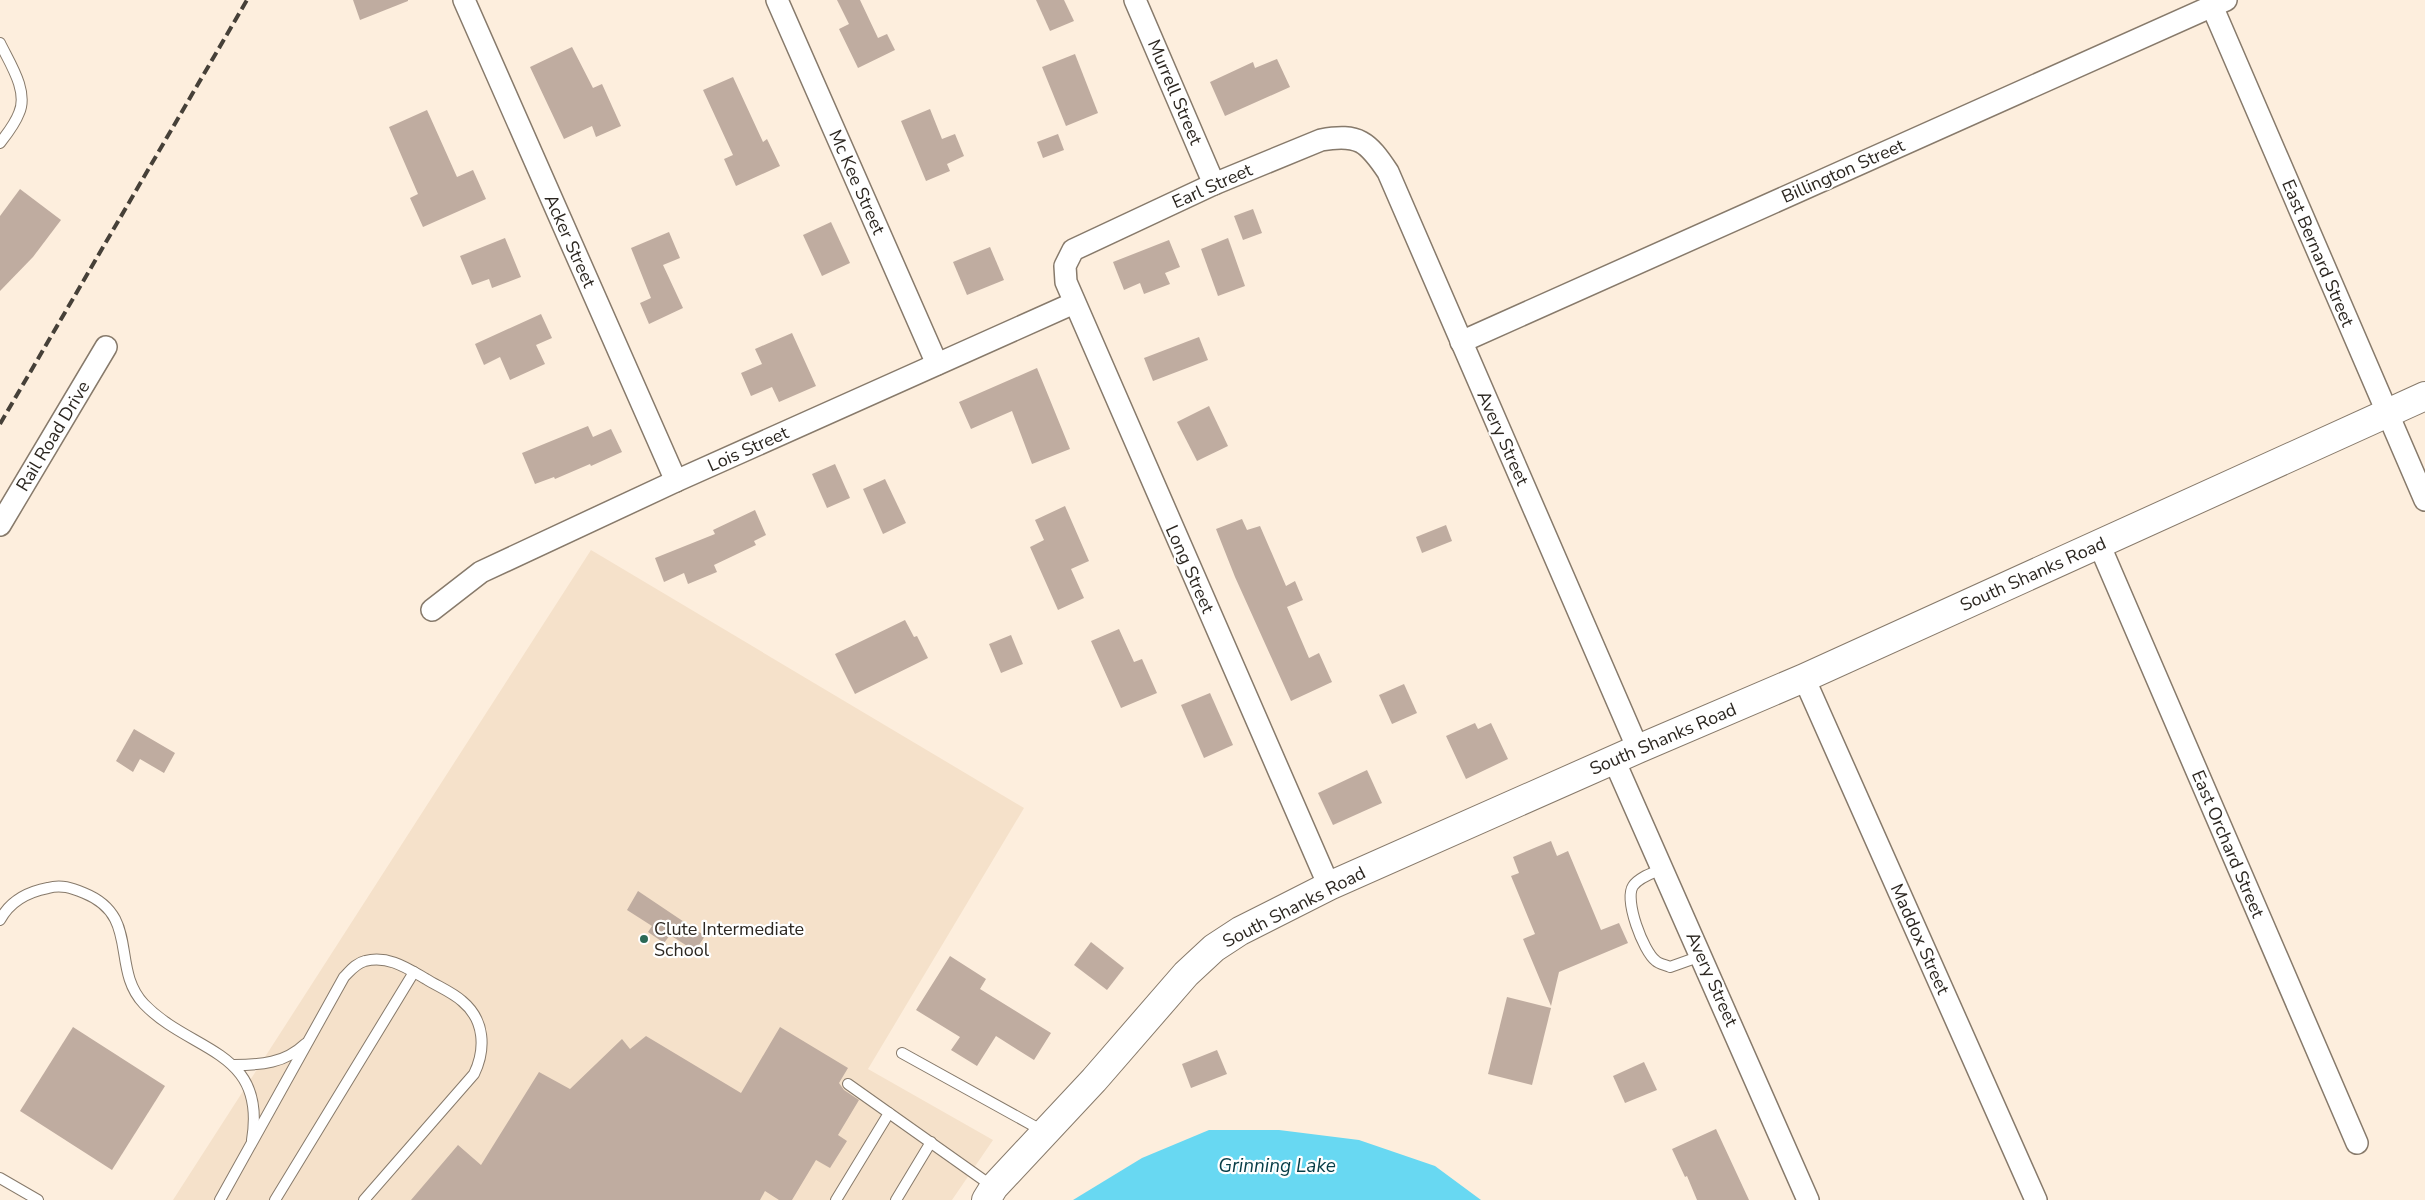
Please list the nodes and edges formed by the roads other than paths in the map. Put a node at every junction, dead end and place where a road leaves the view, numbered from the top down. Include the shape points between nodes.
1 (464, 0) edge
2 (777, 0) edge
3 (1135, 0) edge
4 (2219, 3) edge
5 (0, 42) edge
6 (1354, 139) joint
7 (0, 143) edge
8 (1214, 184) junction
9 (1073, 250) joint
10 (1074, 303) junction
11 (1461, 342) junction
12 (106, 347) dead end
13 (936, 364) junction
14 (2425, 396) edge
15 (2386, 414) junction
16 (676, 481) junction
17 (2425, 500) edge
18 (0, 525) edge
19 (2099, 544) junction
20 (432, 610) dead end
21 (1804, 678) junction
22 (1638, 748) junction
23 (1614, 760) junction
24 (1662, 869) junction
25 (1329, 886) junction
26 (0, 920) edge
27 (1701, 956) junction
28 (414, 972) junction
29 (310, 1038) junction
30 (902, 1053) dead end
31 (234, 1064) junction
32 (848, 1084) dead end
33 (889, 1113) junction
34 (1046, 1133) junction
35 (931, 1142) junction
36 (2357, 1143) dead end
37 (251, 1146) junction
38 (0, 1178) edge
39 (990, 1194) edge
40 (38, 1200) edge
41 (220, 1200) edge
42 (275, 1200) edge
43 (364, 1200) edge
44 (836, 1200) edge
45 (896, 1200) edge
46 (1808, 1200) edge
47 (2036, 1200) edge

1 - 16 street, Acker Street
2 - 13 street, Mc Kee Street
3 - 8 street, Murrell Street
4 - 11 street, Billington Street
4 - 15 street, East Bernard Street
5 - 7 lane via 15,74 22,103 20,113
6 - 8 street, Earl Street via 1336,137 1321,140
6 - 11 street, Avery Street via 1372,148 1388,172
8 - 9 street, Earl Street
9 - 10 street, Long Street via 1065,266 1066,282
10 - 13 street, Lois Street
10 - 25 street, Long Street
11 - 22 street, Avery Street
12 - 18 street, Rail Road Drive
13 - 16 street, Lois Street
14 - 15 street, South Shanks Road
15 - 17 street, East Bernard Street
15 - 19 street, South Shanks Road
16 - 20 street, Lois Street via 481,572
19 - 21 street, South Shanks Road
19 - 36 street, East Orchard Street
21 - 22 street, South Shanks Road
21 - 47 street, Maddox Street
22 - 23 street, South Shanks Road
23 - 24 street, Avery Street
23 - 25 street, South Shanks Road
24 - 27 street, Avery Street
24 - 27 lane via 1639,879 1632,887 1630,902 1646,948 1655,961 1670,967
25 - 34 street, South Shanks Road via 1240,931 1214,948
26 - 31 lane via 6,909 28,892 56,886 70,887 95,897 120,928 125,968 143,1003 162,1019
27 - 46 street, Avery Street
28 - 29 lane via 400,963 387,960 364,961 353,967 344,977
28 - 42 lane
28 - 43 lane via 462,1001 474,1015 483,1044 482,1058 474,1074
29 - 31 lane via 300,1048 275,1062
29 - 37 lane
30 - 34 lane
31 - 37 lane via 247,1082 252,1099
32 - 33 lane
33 - 35 lane
33 - 44 lane
34 - 39 street, South Shanks Road
35 - 39 lane
35 - 45 lane
37 - 41 lane
38 - 40 lane

